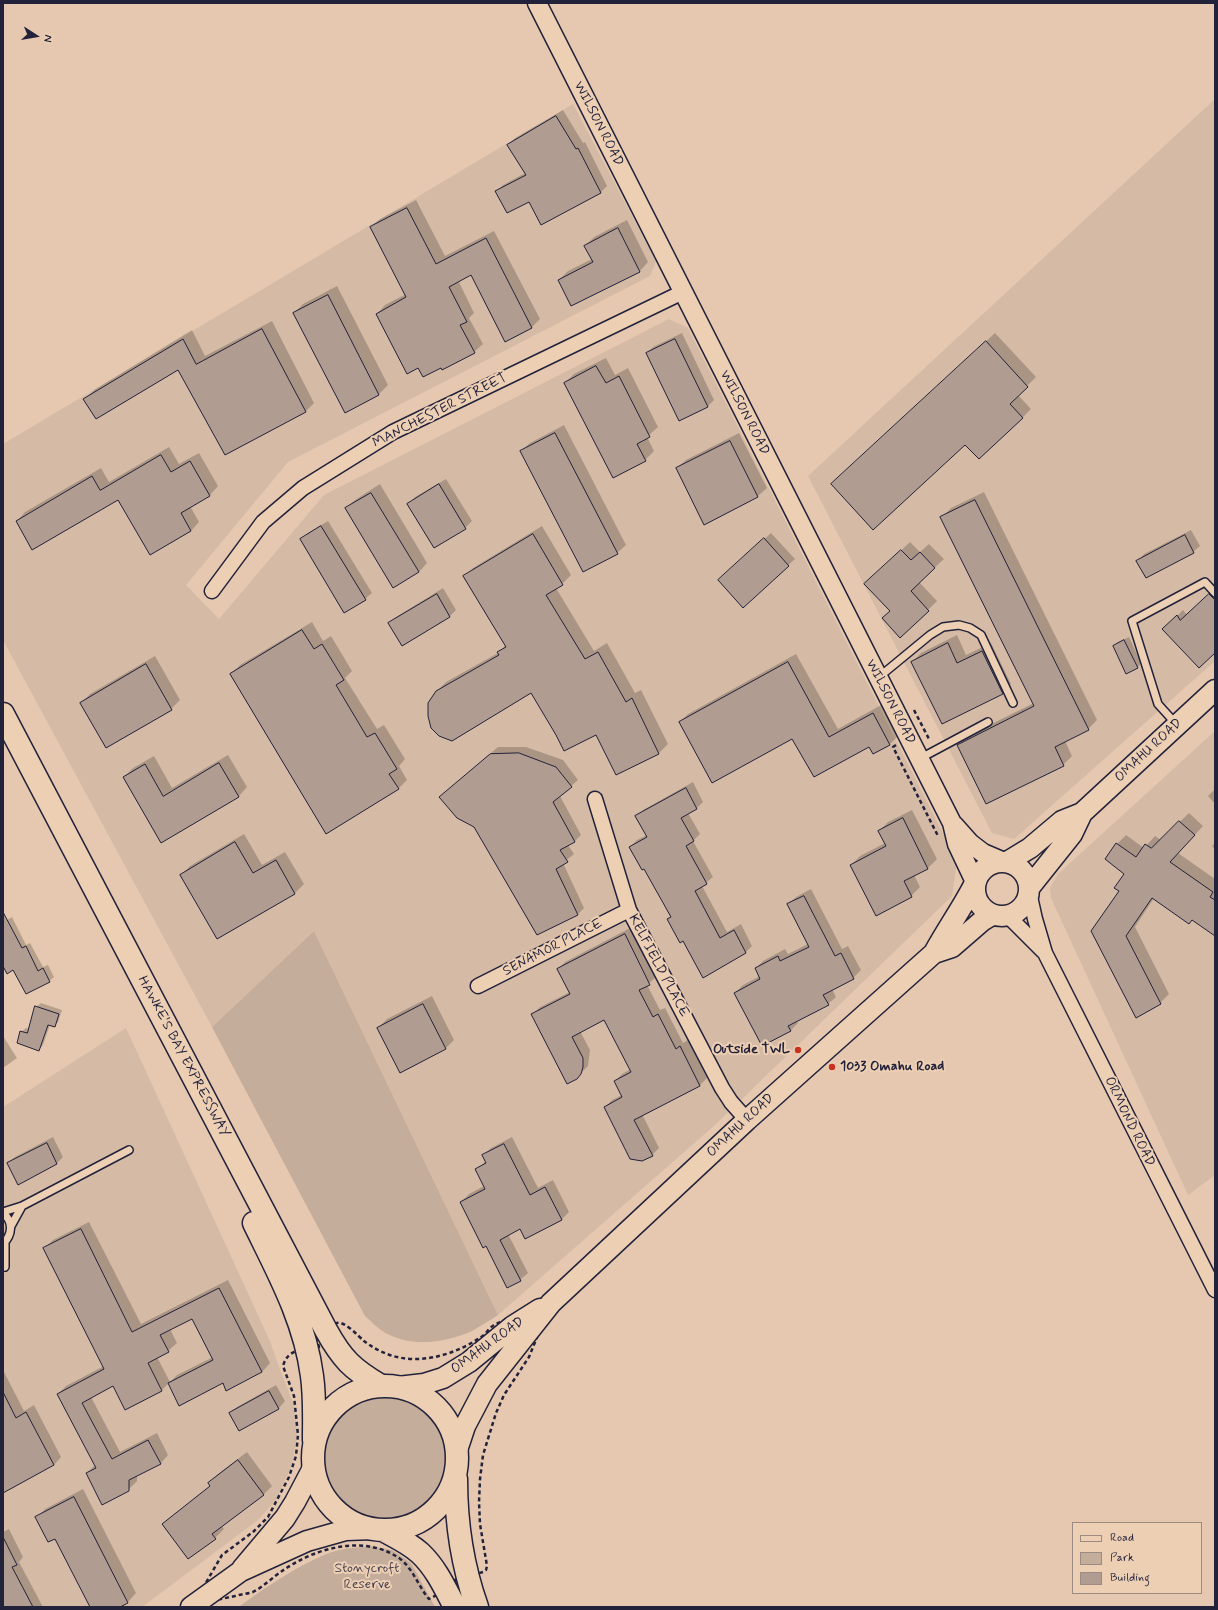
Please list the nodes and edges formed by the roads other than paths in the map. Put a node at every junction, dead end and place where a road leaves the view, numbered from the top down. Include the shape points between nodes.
1 (537, 3) edge
2 (683, 292) junction
3 (212, 591) dead end
4 (1215, 593) edge
5 (878, 678) junction
6 (1215, 690) edge
7 (1013, 703) dead end
8 (3, 714) edge
9 (988, 722) dead end
10 (1177, 725) junction
11 (3, 743) edge
12 (919, 759) junction
13 (595, 799) dead end
14 (1082, 813) junction
15 (952, 823) junction
16 (1006, 862) junction
17 (975, 882) junction
18 (1029, 890) junction
19 (629, 910) junction
20 (1000, 915) junction
21 (934, 952) junction
22 (1045, 953) junction
23 (478, 986) dead end
24 (747, 1120) junction
25 (129, 1150) dead end
26 (22, 1206) junction
27 (3, 1212) edge
28 (11, 1226) junction
29 (4, 1243) edge
30 (3, 1264) edge
31 (1215, 1290) edge
32 (551, 1303) junction
33 (389, 1387) junction
34 (314, 1440) junction
35 (457, 1450) junction
36 (314, 1466) junction
37 (456, 1472) junction
38 (378, 1530) junction
39 (241, 1571) junction
40 (451, 1599) edge
41 (191, 1607) edge
42 (476, 1607) edge

1 - 2 street, WILSON ROAD
2 - 3 street, MANCHESTER STREET via 393,432 303,488 263,522
2 - 5 street, WILSON ROAD
4 - 10 lane via 1205,582 1132,621 1158,704
5 - 7 lane via 930,635 943,627 959,624 981,635
5 - 12 street, WILSON ROAD
6 - 10 main road, OMAHU ROAD
8 - 33 highway, HAWKE'S BAY EXPRESSWAY via 326,1330 352,1368
9 - 12 lane
10 - 14 main road, OMAHU ROAD
11 - 34 highway, HAWKE'S BAY EXPRESSWAY via 140,1000 293,1304 312,1375 315,1399
12 - 15 street, WILSON ROAD
13 - 19 street, KELFIELD PLACE
14 - 16 main road, OMAHU ROAD via 1062,821 1030,848
14 - 18 main road, OMAHU ROAD via 1072,834
15 - 16 street, WILSON ROAD via 983,853
15 - 17 street, WILSON ROAD via 957,844
16 - 17 main road via 989,864
16 - 18 main road via 1016,865 1023,871
17 - 20 main road via 976,899 985,911
17 - 21 main road, OMAHU ROAD
18 - 20 main road via 1022,907 1016,912
18 - 22 street, ORMOND ROAD
19 - 23 street, SENAMOR PLACE
19 - 24 street, KELFIELD PLACE via 722,1088
20 - 21 main road, OMAHU ROAD via 982,921 952,947
20 - 22 street, ORMOND ROAD
21 - 24 main road, OMAHU ROAD
22 - 31 street, ORMOND ROAD
24 - 32 main road, OMAHU ROAD
25 - 26 lane
26 - 27 lane
26 - 28 lane
27 - 28 lane
28 - 29 lane via 11,1233
29 - 30 lane via 5,1266
32 - 33 main road, OMAHU ROAD via 513,1326 469,1362 442,1378 424,1384
32 - 35 main road, OMAHU ROAD via 487,1384 465,1426
33 - 34 highway via 354,1393 343,1399 326,1416
33 - 35 highway, HAWKE'S BAY EXPRESSWAY via 426,1398 436,1407 449,1426
34 - 36 highway, HAWKE'S BAY EXPRESSWAY
35 - 37 highway, HAWKE'S BAY EXPRESSWAY
36 - 38 highway, HAWKE'S BAY EXPRESSWAY via 324,1496 334,1508 345,1517
36 - 39 main road via 285,1518
37 - 38 highway via 450,1490 429,1515 399,1528
37 - 42 highway via 458,1529 466,1577
38 - 39 main road via 346,1530 328,1535
38 - 40 highway via 408,1543 420,1553 438,1575
39 - 41 main road

